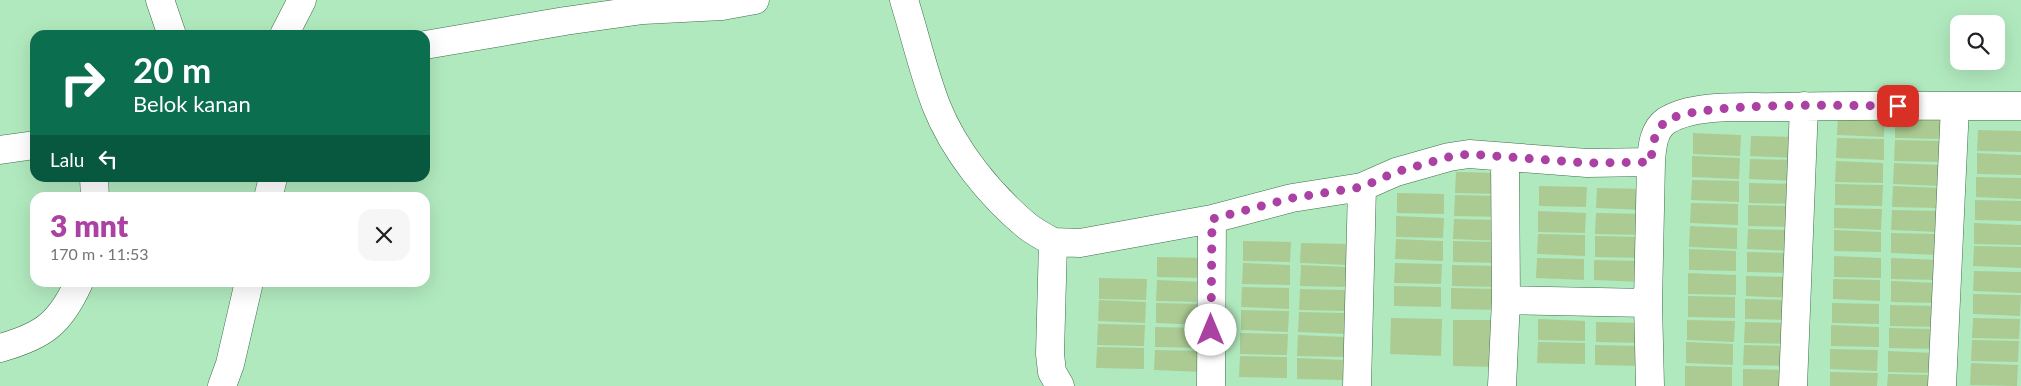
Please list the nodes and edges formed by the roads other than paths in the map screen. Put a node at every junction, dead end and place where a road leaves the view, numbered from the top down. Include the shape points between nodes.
1 (160, 0) edge
2 (302, 0) edge
3 (755, 0) edge
4 (904, 0) edge
5 (568, 10) edge
6 (170, 30) edge
7 (287, 30) edge
8 (430, 44) edge
9 (1804, 106) junction
10 (1955, 106) junction
11 (2021, 106) edge
12 (30, 146) edge
13 (0, 150) edge
14 (1505, 157) junction
15 (1651, 162) junction
16 (1362, 187) junction
17 (1212, 219) junction
18 (1053, 242) junction
19 (76, 287) edge
20 (248, 287) edge
21 (1506, 300) junction
22 (1648, 303) junction
23 (0, 348) edge
24 (222, 386) edge
25 (1060, 386) edge
26 (1211, 386) edge
27 (1357, 386) edge
28 (1502, 386) edge
29 (1650, 386) edge
30 (1793, 386) edge
31 (1942, 386) edge

1 - 6 street
2 - 7 street
3 - 5 street via 722,6
4 - 18 street via 936,106 950,134 997,196 1028,226
5 - 8 street
9 - 10 street
9 - 15 street via 1721,108 1674,117 1664,122 1657,132
9 - 30 street
10 - 11 street
10 - 31 street
12 - 13 street
14 - 15 street via 1587,163
14 - 16 street via 1469,154 1449,157 1396,172
14 - 21 street
15 - 22 street
16 - 17 street via 1292,198
16 - 27 street
17 - 18 street via 1080,243
17 - 26 street
18 - 25 street via 1051,362 1052,372
19 - 23 street via 61,314 46,330 25,341
20 - 24 street
21 - 22 street
21 - 28 street
22 - 29 street

